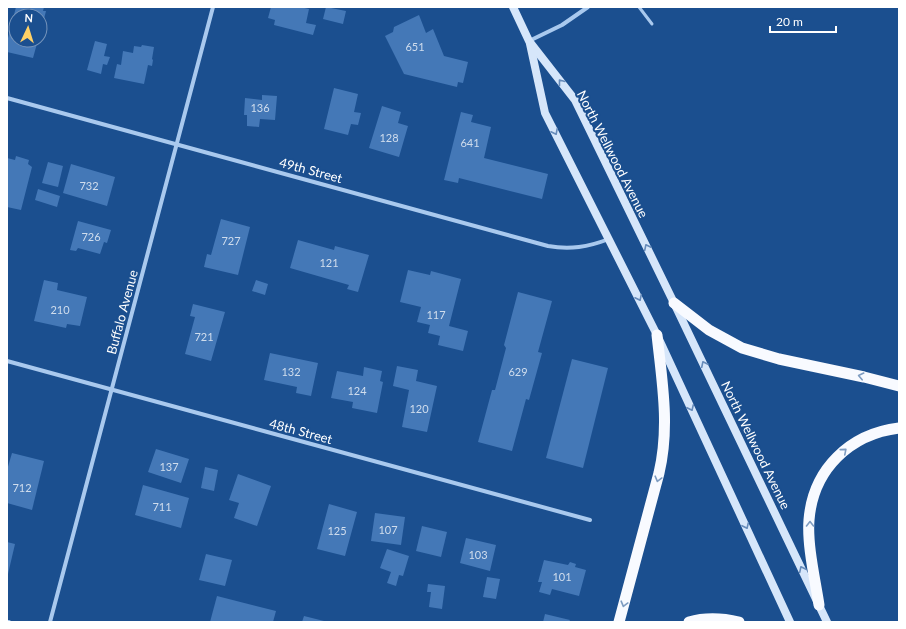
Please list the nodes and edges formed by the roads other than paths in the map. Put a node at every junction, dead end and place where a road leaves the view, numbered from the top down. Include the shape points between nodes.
1 (213, 7) edge
2 (513, 7) edge
3 (588, 7) edge
4 (638, 7) edge
5 (652, 24) dead end
6 (529, 41) junction
7 (7, 98) edge
8 (177, 144) junction
9 (610, 239) junction
10 (674, 303) junction
11 (657, 335) junction
12 (7, 361) edge
13 (899, 386) edge
14 (112, 389) junction
15 (899, 428) edge
16 (590, 520) dead end
17 (819, 605) junction
18 (50, 622) edge
19 (619, 622) edge
20 (689, 622) edge
21 (739, 622) edge
22 (790, 622) edge
23 (827, 622) edge

1 - 8 street, Buffalo Avenue
2 - 6 main road
3 - 6 street via 562,25
4 - 5 lane
6 -> 9 main road via 545,113
10 -> 6 main road, North Wellwood Avenue via 575,100
7 - 8 street, 49th Street
8 - 9 street, 49th Street via 548,246 578,248
8 - 14 street, Buffalo Avenue
9 -> 11 main road
13 -> 10 highway via 742,348 709,330
17 -> 10 main road, North Wellwood Avenue
11 -> 19 highway via 664,400 663,451
11 -> 22 main road
12 - 14 street, 48th Street
14 - 16 street, 48th Street
14 - 18 street, Buffalo Avenue
17 -> 15 highway via 809,521 820,481 834,460 852,444 864,437
17 - 23 main road, North Wellwood Avenue
20 - 21 highway via 706,618

